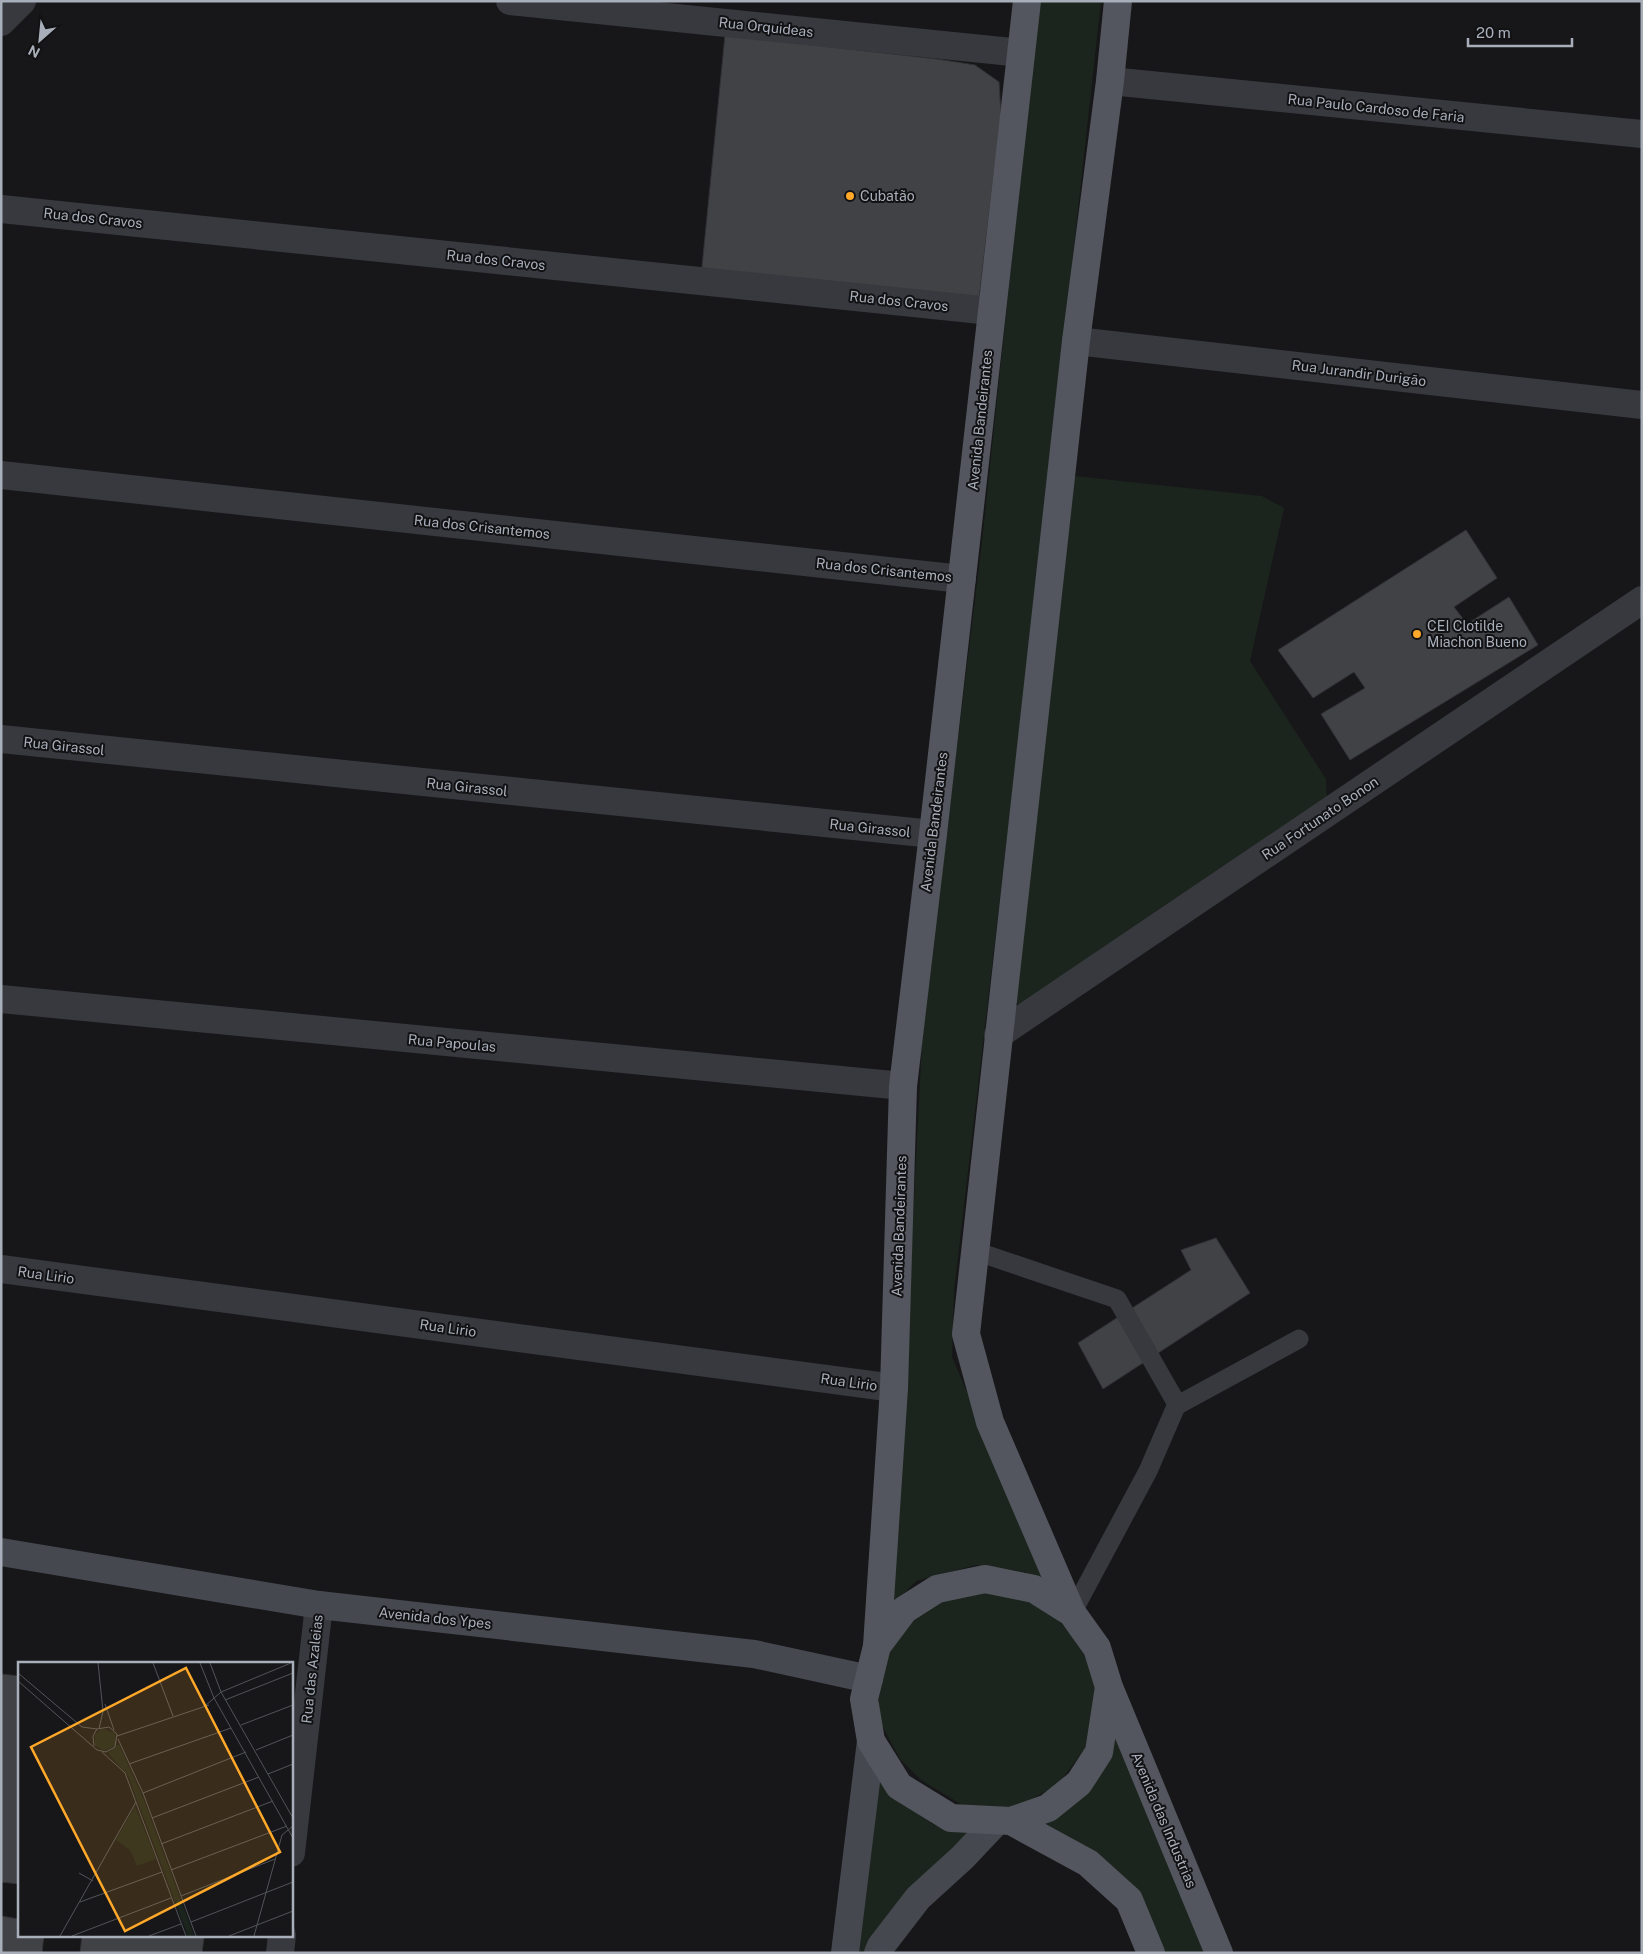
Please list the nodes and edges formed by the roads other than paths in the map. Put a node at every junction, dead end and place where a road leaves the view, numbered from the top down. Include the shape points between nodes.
1 (22, 1) edge
2 (510, 1) edge
3 (1027, 1) edge
4 (1118, 1) edge
5 (1, 22) edge
6 (1021, 52) junction
7 (1110, 81) junction
8 (1642, 134) edge
9 (1, 209) edge
10 (991, 311) junction
11 (1076, 341) junction
12 (1642, 405) edge
13 (1, 475) edge
14 (962, 579) junction
15 (1642, 600) edge
16 (1, 739) edge
17 (934, 834) junction
18 (1, 999) edge
19 (998, 1035) junction
20 (903, 1086) junction
21 (975, 1251) junction
22 (1, 1269) edge
23 (1299, 1339) dead end
24 (894, 1388) junction
25 (1176, 1406) junction
26 (1, 1552) edge
27 (319, 1605) junction
28 (1072, 1613) junction
29 (877, 1646) junction
30 (869, 1679) junction
31 (1109, 1687) junction
32 (871, 1741) junction
33 (1004, 1821) junction
34 (292, 1844) edge
35 (282, 1936) edge
36 (280, 1953) edge
37 (845, 1953) edge
38 (878, 1953) edge
39 (1151, 1953) edge
40 (1219, 1953) edge

1 - 5 street
2 - 6 street, Rua Orquideas
3 - 6 main road, Avenida Bandeirantes
4 - 7 main road
6 - 10 main road, Avenida Bandeirantes
7 - 8 street, Rua Paulo Cardoso de Faria
7 - 11 main road
9 - 10 street, Rua dos Cravos
10 - 14 main road, Avenida Bandeirantes
11 - 12 street, Rua Jurandir Durigão
11 - 19 main road
13 - 14 street, Rua dos Crisantemos
14 - 17 main road, Avenida Bandeirantes
15 - 19 street, Rua Fortunato Bonon
16 - 17 street, Rua Girassol
17 - 20 main road, Avenida Bandeirantes
18 - 20 street, Rua Papoulas
19 - 21 main road
20 - 24 main road, Avenida Bandeirantes
21 - 25 lane via 1117,1299
21 - 28 main road via 966,1334 990,1422
22 - 24 street, Rua Lirio
23 - 25 lane
24 - 29 main road, Avenida Bandeirantes
25 - 28 lane via 1148,1471
26 - 27 main road, Avenida dos Ypes
27 - 30 main road, Avenida dos Ypes via 754,1654
27 - 34 street, Rua das Azaleias
28 - 29 main road via 1034,1589 985,1579 937,1589 904,1610
28 - 31 main road, Avenida das Industrias via 1097,1648
29 - 30 main road
30 - 32 main road via 864,1699
31 - 33 main road via 1099,1752 1079,1783 1048,1808
31 - 40 main road, Avenida das Industrias
32 - 33 main road via 899,1786 951,1818
32 - 37 main road
33 - 38 main road via 918,1898
33 - 39 main road via 1088,1863 1129,1900
35 - 36 street

